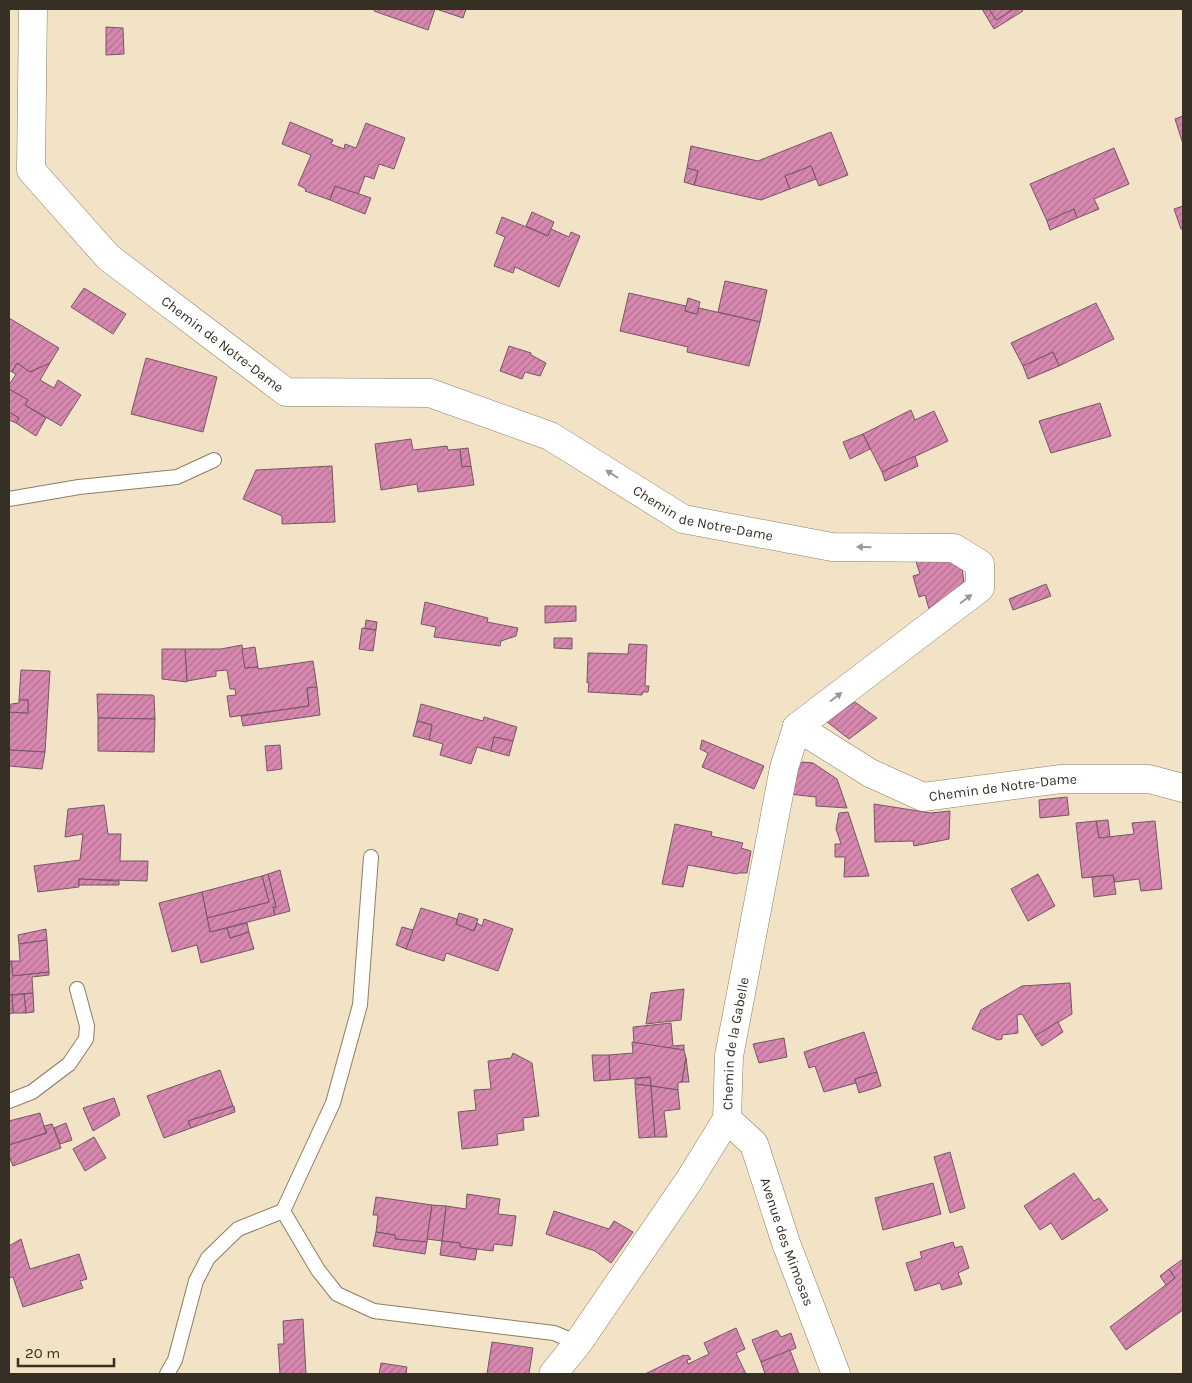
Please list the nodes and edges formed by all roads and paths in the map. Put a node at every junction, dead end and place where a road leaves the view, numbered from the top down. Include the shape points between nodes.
1 (34, 9) edge
2 (214, 460) dead end
3 (9, 499) edge
4 (797, 726) junction
5 (1183, 788) edge
6 (371, 858) dead end
7 (77, 989) dead end
8 (9, 1101) edge
9 (727, 1119) junction
10 (284, 1211) junction
11 (578, 1343) junction
12 (167, 1374) edge
13 (554, 1374) edge
14 (836, 1374) edge

4 -> 1 street, Chemin de Notre-Dame via 980,588 980,564 954,548 832,547 683,519 550,436 430,393 286,392 108,257 31,170
2 - 3 lane via 177,477 79,487
4 - 5 street, Chemin de Notre-Dame via 870,773 923,797 1061,779 1149,779
4 - 9 street, Chemin de la Gabelle via 784,768 729,1056
6 - 10 lane via 360,1004 333,1102
7 - 8 lane via 87,1026 86,1039 69,1064 32,1092
9 - 11 street, Chemin de la Gabelle
9 - 14 street, Avenue des Mimosas via 754,1144 786,1243
10 - 11 lane via 318,1270 338,1294 374,1311 554,1333
10 - 12 lane via 238,1229 208,1258 196,1281 175,1360
11 - 13 street, Chemin de la Gabelle

